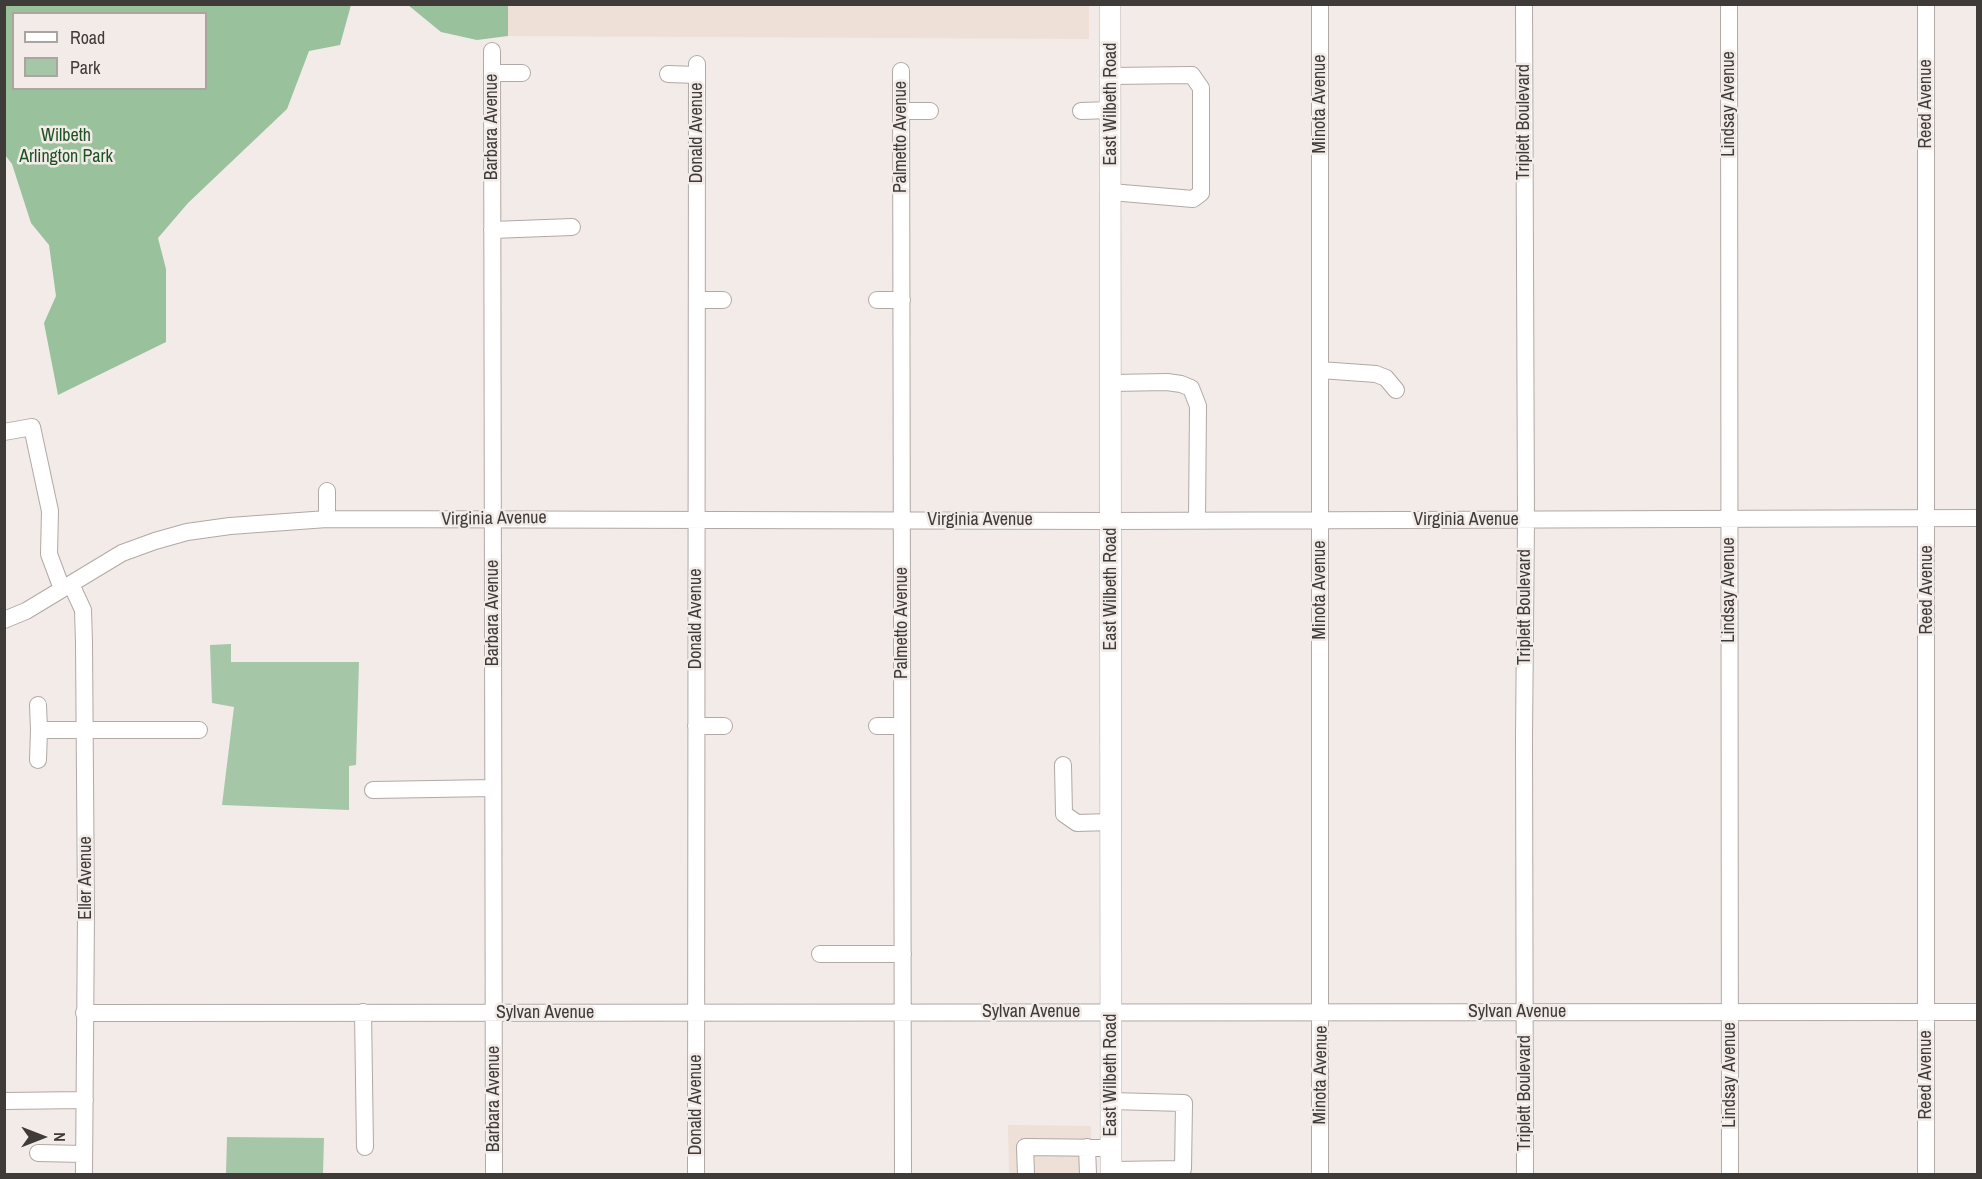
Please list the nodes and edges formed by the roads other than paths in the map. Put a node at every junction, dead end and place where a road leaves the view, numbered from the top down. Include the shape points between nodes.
1 (1110, 4) edge
2 (1320, 4) edge
3 (1524, 4) edge
4 (1729, 4) edge
5 (1926, 4) edge
6 (492, 51) dead end
7 (901, 71) dead end
8 (492, 73) junction
9 (522, 73) dead end
10 (668, 74) dead end
11 (1111, 76) junction
12 (1111, 110) junction
13 (901, 111) junction
14 (930, 111) dead end
15 (1081, 111) dead end
16 (1111, 192) junction
17 (572, 227) dead end
18 (492, 230) junction
19 (697, 300) junction
20 (723, 300) dead end
21 (877, 300) dead end
22 (902, 300) junction
23 (1320, 370) junction
24 (1111, 383) junction
25 (1396, 390) dead end
26 (4, 432) edge
27 (327, 491) dead end
28 (493, 518) junction
29 (1977, 518) edge
30 (327, 519) junction
31 (1320, 519) junction
32 (1927, 519) junction
33 (696, 520) junction
34 (903, 520) junction
35 (1197, 520) junction
36 (1526, 520) junction
37 (1729, 520) junction
38 (1111, 521) junction
39 (66, 587) junction
40 (4, 620) edge
41 (38, 705) dead end
42 (696, 726) junction
43 (724, 726) dead end
44 (877, 726) dead end
45 (902, 726) junction
46 (39, 730) junction
47 (85, 730) junction
48 (199, 730) dead end
49 (38, 760) dead end
50 (1063, 765) dead end
51 (493, 788) junction
52 (373, 790) dead end
53 (1111, 822) junction
54 (820, 954) dead end
55 (903, 954) junction
56 (1526, 1011) junction
57 (363, 1012) junction
58 (903, 1012) junction
59 (1112, 1012) junction
60 (1321, 1012) junction
61 (1730, 1012) junction
62 (1927, 1012) junction
63 (1977, 1012) edge
64 (84, 1013) junction
65 (696, 1013) junction
66 (493, 1014) junction
67 (85, 1100) junction
68 (4, 1101) edge
69 (1112, 1101) junction
70 (365, 1148) dead end
71 (1088, 1148) junction
72 (1112, 1148) junction
73 (38, 1153) dead end
74 (84, 1154) junction
75 (1111, 1172) edge
76 (84, 1174) edge
77 (494, 1174) edge
78 (696, 1174) edge
79 (903, 1174) edge
80 (1026, 1174) edge
81 (1088, 1174) edge
82 (1320, 1174) edge
83 (1525, 1174) edge
84 (1730, 1174) edge
85 (1926, 1174) edge

1 - 11 main road, East Wilbeth Road
2 - 23 street, Minota Avenue
3 - 36 street, Triplett Boulevard
4 - 37 street, Lindsay Avenue
5 - 32 street, Reed Avenue
6 - 8 street, Barbara Avenue
7 - 13 street, Palmetto Avenue
8 - 9 street
8 - 18 street, Barbara Avenue
10 - 19 street, Donald Avenue via 697,69
11 - 12 main road, East Wilbeth Road
11 - 16 street via 1192,75 1201,88 1201,193 1193,199
12 - 15 street
12 - 16 main road, East Wilbeth Road
13 - 14 street
13 - 22 street, Palmetto Avenue
16 - 24 main road, East Wilbeth Road
17 - 18 street
18 - 28 street, Barbara Avenue
19 - 20 street
19 - 33 street, Donald Avenue
21 - 22 street
22 - 34 street, Palmetto Avenue
23 - 25 street via 1376,374 1386,378
23 - 31 street, Minota Avenue
24 - 35 street via 1167,382 1191,388 1198,406
24 - 38 main road, East Wilbeth Road
26 - 39 street, Eller Avenue via 32,427 50,511 49,554
27 - 30 street
28 - 30 street, Virginia Avenue
28 - 33 street, Virginia Avenue
28 - 51 street, Barbara Avenue
29 - 32 street, Virginia Avenue
30 - 39 street, Virginia Avenue via 187,531 122,553
31 - 35 street, Virginia Avenue
31 - 36 street, Virginia Avenue
31 - 60 street, Minota Avenue
32 - 37 street, Virginia Avenue
32 - 62 street, Reed Avenue
33 - 34 street, Virginia Avenue
33 - 42 street, Donald Avenue
34 - 38 street, Virginia Avenue
34 - 45 street, Palmetto Avenue
35 - 38 street, Virginia Avenue
36 - 37 street, Virginia Avenue
36 - 56 street, Triplett Boulevard
37 - 61 street, Lindsay Avenue
38 - 53 main road, East Wilbeth Road
39 - 40 street, Virginia Avenue
39 - 47 street, Eller Avenue via 83,610
41 - 46 street
42 - 43 street
42 - 65 street, Donald Avenue
44 - 45 street
45 - 55 street, Palmetto Avenue
46 - 47 street
46 - 49 street
47 - 48 street
47 - 64 street, Eller Avenue
50 - 53 street via 1064,814 1077,823
51 - 52 street
51 - 66 street, Barbara Avenue
53 - 59 main road, East Wilbeth Road
54 - 55 street
55 - 58 street, Palmetto Avenue
56 - 60 street, Sylvan Avenue
56 - 61 street, Sylvan Avenue
56 - 83 street, Triplett Boulevard
57 - 64 street, Sylvan Avenue
57 - 66 street, Sylvan Avenue
57 - 70 street
58 - 59 street, Sylvan Avenue
58 - 65 street, Sylvan Avenue
58 - 79 street, Palmetto Avenue
59 - 60 street, Sylvan Avenue
59 - 69 main road, East Wilbeth Road
60 - 82 street, Minota Avenue
61 - 62 street, Sylvan Avenue
61 - 84 street, Lindsay Avenue
62 - 63 street, Sylvan Avenue
62 - 85 street, Reed Avenue
64 - 67 street, Eller Avenue
65 - 66 street, Sylvan Avenue
65 - 78 street, Donald Avenue
66 - 77 street, Barbara Avenue
67 - 68 street
67 - 74 street, Eller Avenue
69 - 72 main road, East Wilbeth Road
69 - 75 street via 1184,1103 1184,1114 1183,1169
71 - 72 street
71 - 80 street via 1026,1147
71 - 81 street
72 - 75 main road, East Wilbeth Road
73 - 74 street
74 - 76 street, Eller Avenue

